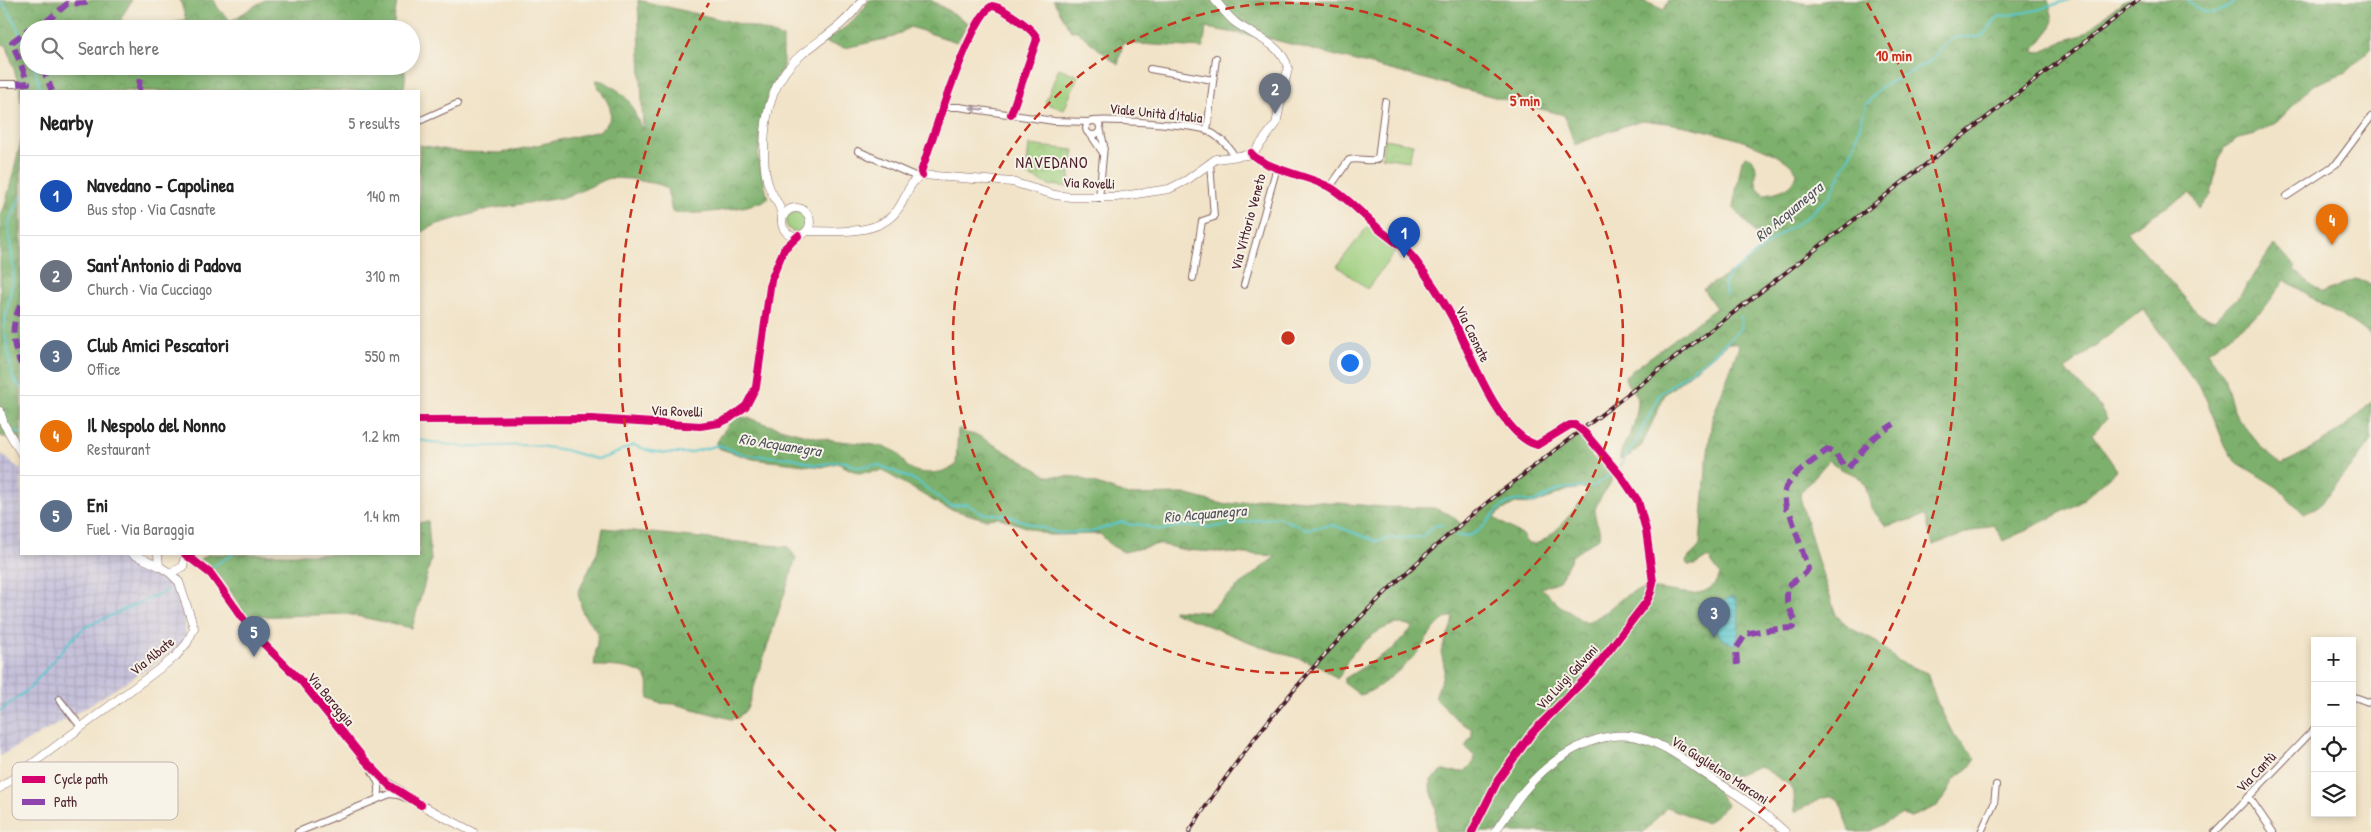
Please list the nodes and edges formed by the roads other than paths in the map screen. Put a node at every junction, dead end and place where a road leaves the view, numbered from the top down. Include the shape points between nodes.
1 (862, 0) edge
2 (1215, 0) edge
3 (1216, 58) dead end
4 (1150, 69) dead end
5 (1213, 80) junction
6 (0, 84) edge
7 (17, 84) dead end
8 (1385, 102) dead end
9 (457, 104) dead end
10 (944, 108) junction
11 (1011, 114) junction
12 (2371, 118) edge
13 (420, 121) edge
14 (1092, 121) junction
15 (1077, 123) junction
16 (1100, 127) junction
17 (1086, 129) junction
18 (1207, 131) junction
19 (1091, 135) junction
20 (858, 151) dead end
21 (1251, 153) junction
22 (1103, 155) junction
23 (1234, 156) junction
24 (1210, 163) junction
25 (1277, 167) junction
26 (920, 176) junction
27 (1330, 187) junction
28 (773, 195) junction
29 (2287, 196) dead end
30 (1099, 198) junction
31 (795, 207) junction
32 (810, 218) junction
33 (783, 225) junction
34 (807, 231) junction
35 (828, 231) junction
36 (798, 236) junction
37 (784, 249) junction
38 (1193, 278) dead end
39 (1244, 285) dead end
40 (0, 411) edge
41 (420, 420) edge
42 (20, 451) edge
43 (1612, 465) joint
44 (135, 555) edge
45 (158, 555) edge
46 (185, 555) edge
47 (186, 555) edge
48 (159, 566) junction
49 (201, 566) junction
50 (181, 569) junction
51 (170, 573) junction
52 (179, 582) junction
53 (2356, 697) edge
54 (59, 699) dead end
55 (2371, 703) edge
56 (81, 727) junction
57 (2311, 732) edge
58 (364, 759) junction
59 (35, 762) edge
60 (12, 779) edge
61 (389, 785) junction
62 (1996, 785) dead end
63 (0, 788) edge
64 (378, 797) junction
65 (2249, 797) junction
66 (421, 805) junction
67 (298, 832) edge
68 (472, 832) edge
69 (1472, 832) edge
70 (1494, 832) edge
71 (1785, 832) edge
72 (1981, 832) edge
73 (2216, 832) edge
74 (2274, 832) edge

1 - 28 street, Via Rovelli via 841,25 794,62 776,87 767,116 764,153 766,178
2 - 21 street via 1236,23 1276,48 1284,56 1288,68 1276,124
3 - 5 street
4 - 5 street
5 - 18 street
6 - 7 street
8 - 27 street via 1378,159 1349,160
9 - 13 street
11 -> 10 street
10 - 11 street via 961,60 985,12 992,6 1001,8 1036,35 1036,45
10 - 26 street
11 - 15 street
12 - 29 street via 2336,164
14 - 15 street, Viale Unità d'Italia
14 - 16 street
14 - 17 street
14 - 18 street, Viale Unità d'Italia via 1111,120
15 - 17 street
16 - 19 street
16 - 22 street
17 - 19 street
18 - 23 street, Viale Unità d'Italia via 1226,144
19 - 22 street
20 - 26 street, Via Rovelli
21 - 23 street, Via Rovelli
21 - 25 street, Via Casnate
22 - 30 street
23 - 24 street, Via Rovelli
24 - 30 street, Via Rovelli via 1169,189
24 - 38 street via 1214,217 1202,221
25 - 27 street, Via Casnate
25 - 39 street, Via Vittorio Veneto
26 - 30 street, Via Rovelli via 1012,182 1055,195
26 - 35 street via 899,208 884,222 864,229
27 - 43 street, Via Casnate via 1403,247 1414,260 1452,316 1480,378 1500,412 1526,440 1537,445 1570,425 1580,428
28 - 31 street
28 - 33 street, Via Rovelli via 780,206
31 - 32 street via 805,210
31 - 33 street via 786,211
32 - 34 street
32 - 35 street via 819,228
33 - 36 street via 791,235
33 - 37 street, Via Rovelli via 786,235
34 - 35 street
34 - 36 street
36 - 37 street, Via Rovelli
37 - 41 street, Via Rovelli via 771,280 756,387 746,406 730,418 700,426 592,419
40 - 42 street
43 - 69 street, Via Luigi Galvani via 1638,502 1646,530 1653,582 1647,601 1593,670 1532,733 1498,780
44 - 48 street, Via Albate
45 - 48 street
46 - 50 street, Via Albate
47 - 49 street, Via Baraggia
48 - 51 street, Via Albate
49 - 50 street via 190,564
49 - 58 street, Via Baraggia via 219,583 254,634 302,682
50 - 51 street
50 - 52 street, Via Albate
51 - 52 street, Via Albate
52 - 56 street, Via Albate via 194,628 188,643 175,657
53 - 55 street
54 - 56 street
56 - 59 street, Via Albate
57 - 65 street, Via Cantù
58 - 61 street, Via Baraggia
58 - 64 street via 379,781
60 - 63 street, Via Albate
61 - 64 street
61 - 66 street, Via Baraggia
62 - 72 street via 1994,804
64 - 66 street, Via Baraggia via 398,795
64 - 67 street, Via Baraggia
65 - 73 street, Via Cantù
65 - 74 street
66 - 68 street, Via Baraggia
70 - 71 street, Via Guglielmo Marconi via 1524,791 1556,762 1610,736 1638,738 1669,750 1754,805

